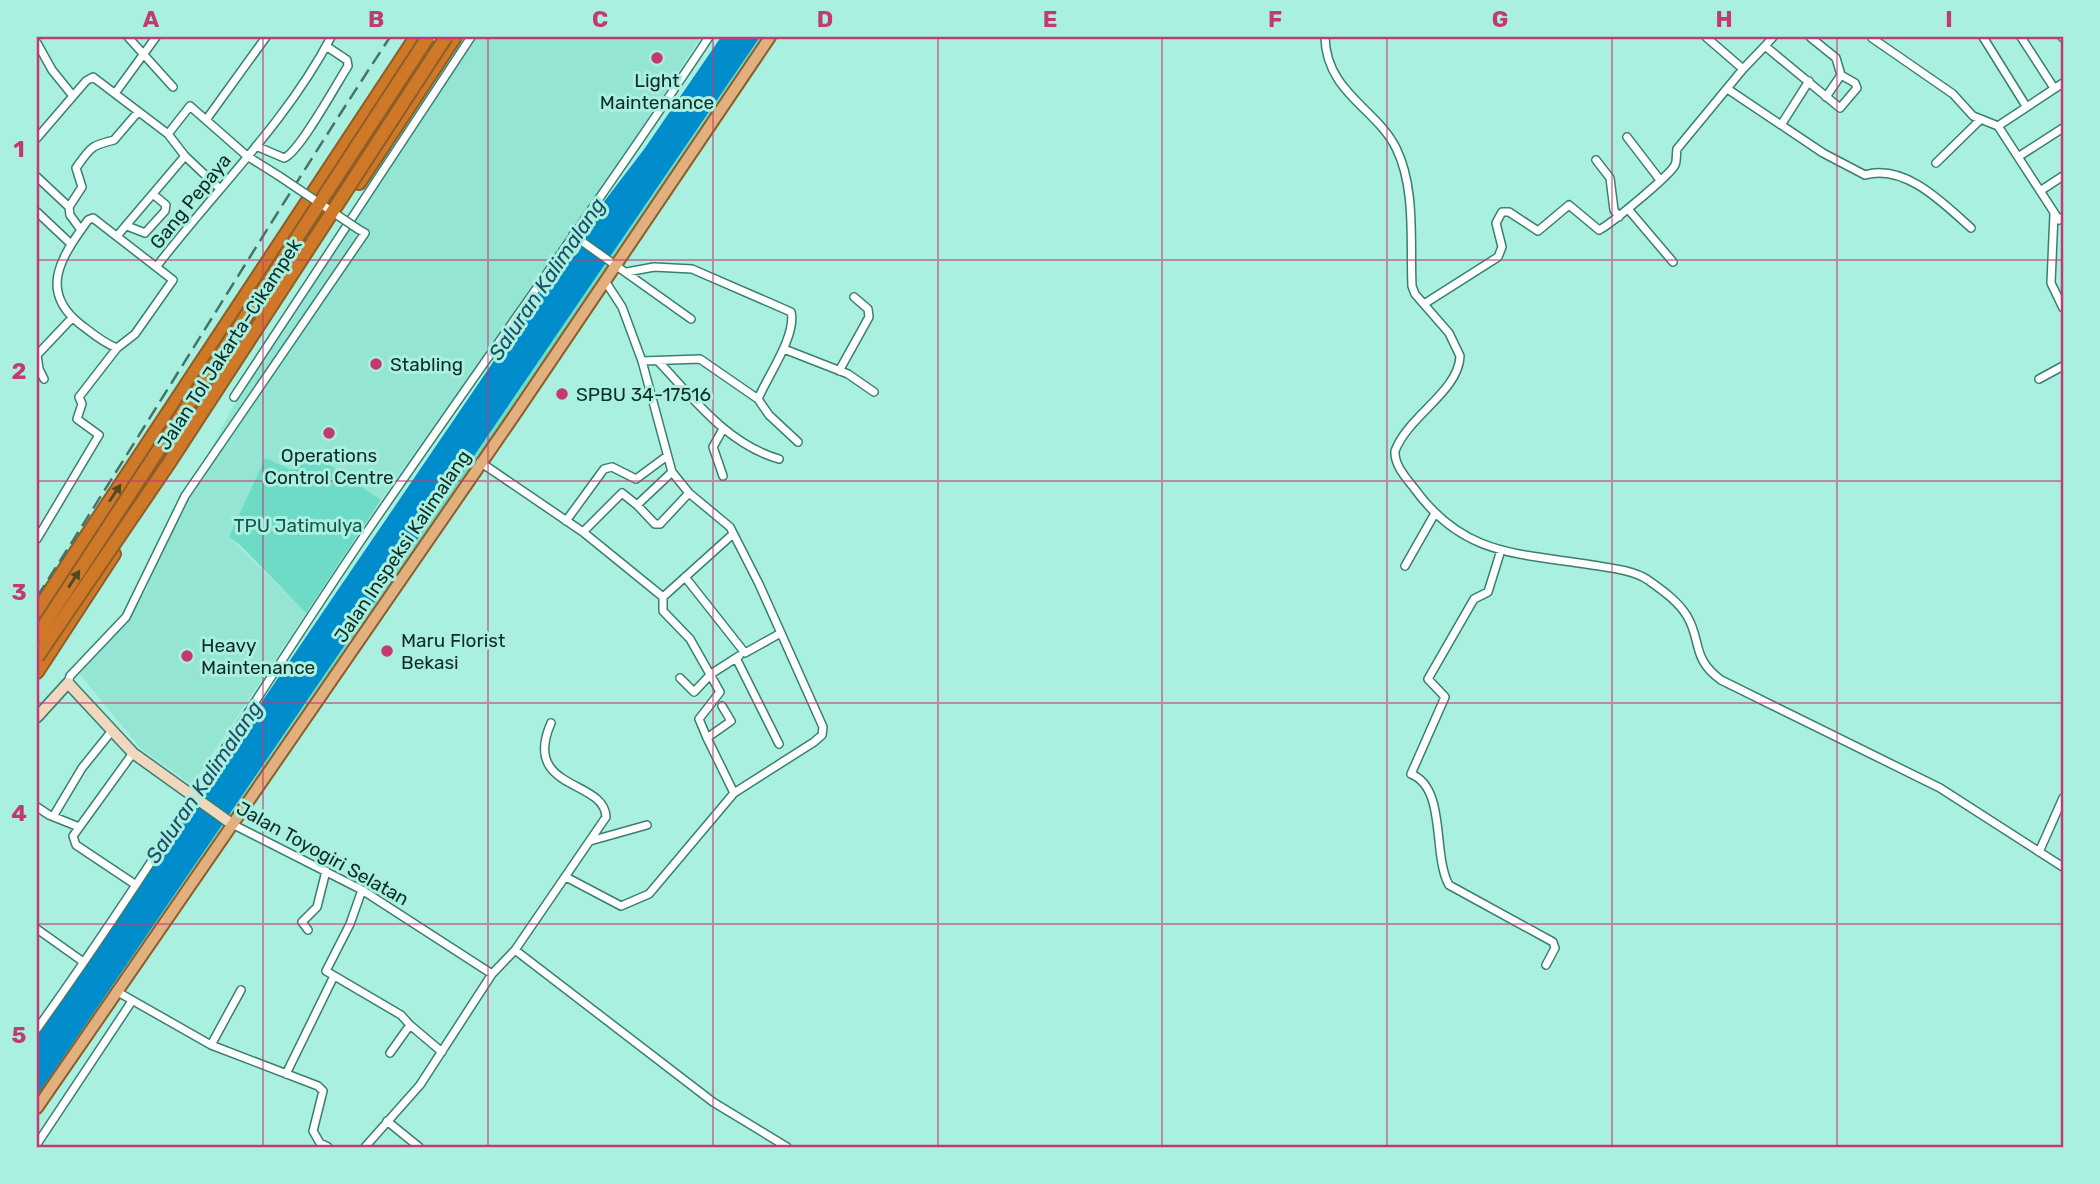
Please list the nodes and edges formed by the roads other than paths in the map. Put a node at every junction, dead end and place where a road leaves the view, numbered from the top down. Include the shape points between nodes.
1 (128, 37) edge
2 (156, 37) edge
3 (266, 37) edge
4 (331, 37) edge
5 (416, 37) edge
6 (428, 37) edge
7 (446, 37) edge
8 (455, 37) edge
9 (471, 37) edge
10 (709, 37) edge
11 (769, 37) edge
12 (1325, 37) edge
13 (1706, 37) edge
14 (1773, 37) edge
15 (1811, 37) edge
16 (1826, 37) edge
17 (1983, 37) edge
18 (2021, 37) edge
19 (1872, 38) edge
20 (37, 43) edge
21 (1821, 44) junction
22 (326, 46) junction
23 (1765, 46) junction
24 (144, 53) junction
25 (1743, 69) junction
26 (1841, 75) junction
27 (1809, 81) junction
28 (2063, 82) edge
29 (173, 87) dead end
30 (2054, 88) junction
31 (1729, 90) junction
32 (116, 92) junction
33 (73, 96) junction
34 (1826, 97) junction
35 (2026, 106) junction
36 (138, 112) junction
37 (205, 120) junction
38 (1979, 121) junction
39 (1781, 125) junction
40 (1998, 126) junction
41 (2063, 128) edge
42 (168, 134) junction
43 (1627, 137) dead end
44 (37, 138) edge
45 (256, 146) junction
46 (186, 156) junction
47 (247, 156) junction
48 (2018, 157) junction
49 (1596, 160) dead end
50 (1936, 163) dead end
51 (2063, 176) edge
52 (37, 177) edge
53 (1660, 180) junction
54 (220, 188) junction
55 (2040, 191) junction
56 (155, 195) junction
57 (69, 207) junction
58 (1628, 209) junction
59 (37, 212) edge
60 (2054, 212) junction
61 (1619, 217) junction
62 (2062, 221) edge
63 (127, 226) junction
64 (1971, 228) dead end
65 (81, 230) junction
66 (117, 236) junction
67 (576, 238) junction
68 (71, 244) junction
69 (613, 262) junction
70 (1673, 262) dead end
71 (158, 266) junction
72 (627, 272) junction
73 (605, 281) junction
74 (854, 297) dead end
75 (1424, 304) junction
76 (2063, 308) edge
77 (72, 318) junction
78 (691, 319) dead end
79 (117, 348) junction
80 (784, 349) junction
81 (37, 355) edge
82 (642, 361) junction
83 (658, 361) junction
84 (2063, 366) edge
85 (839, 371) junction
86 (44, 379) dead end
87 (2039, 379) dead end
88 (874, 392) dead end
89 (234, 397) dead end
90 (758, 399) junction
91 (723, 429) junction
92 (798, 442) dead end
93 (667, 456) junction
94 (779, 459) dead end
95 (481, 462) junction
96 (672, 472) junction
97 (723, 476) dead end
98 (689, 493) junction
99 (637, 505) junction
100 (1434, 515) junction
101 (566, 521) junction
102 (583, 532) junction
103 (733, 534) junction
104 (37, 539) edge
105 (1501, 550) junction
106 (1405, 566) dead end
107 (685, 577) junction
108 (663, 597) junction
109 (37, 611) edge
110 (779, 634) junction
111 (37, 636) edge
112 (745, 653) junction
113 (37, 657) edge
114 (736, 658) junction
115 (37, 672) edge
116 (710, 674) junction
117 (680, 678) dead end
118 (68, 683) junction
119 (722, 706) dead end
120 (37, 717) edge
121 (551, 723) dead end
122 (111, 732) junction
123 (707, 738) junction
124 (779, 744) dead end
125 (133, 753) junction
126 (734, 793) junction
127 (191, 796) junction
128 (2063, 798) edge
129 (37, 807) edge
130 (54, 815) junction
131 (228, 822) junction
132 (647, 825) dead end
133 (79, 827) junction
134 (589, 841) junction
135 (2039, 852) junction
136 (2063, 867) edge
137 (326, 871) junction
138 (566, 877) junction
139 (136, 885) junction
140 (362, 890) junction
141 (37, 929) edge
142 (308, 930) dead end
143 (515, 950) junction
144 (82, 961) junction
145 (1546, 965) dead end
146 (492, 974) junction
147 (332, 978) junction
148 (241, 990) dead end
149 (116, 991) junction
150 (132, 1001) junction
151 (39, 1020) edge
152 (410, 1025) junction
153 (37, 1029) edge
154 (211, 1045) junction
155 (442, 1052) junction
156 (390, 1053) dead end
157 (286, 1074) junction
158 (37, 1108) edge
159 (387, 1121) junction
160 (37, 1144) edge
161 (328, 1147) edge
162 (365, 1147) edge
163 (419, 1147) edge
164 (788, 1147) edge

1 - 24 street
2 - 24 street
3 - 37 street
4 - 22 street, Gang Pepaya
109 -> 5 highway, Jalan Tol Jakarta–Cikampek
111 -> 6 highway, bridge
7 - 113 highway, bridge
8 - 115 highway, Jalan Tol Jakarta–Cikampek
9 - 89 street
10 - 67 street
11 - 69 main road, Jalan Inspeksi Kalimalang
12 - 75 street via 1336,76 1394,144 1401,159 1408,182 1412,286
13 - 25 street
14 - 23 street
15 - 21 street
16 - 21 street
17 - 35 street
18 - 30 street
19 - 38 street via 1953,94
20 - 33 street
21 - 26 street via 1836,58
22 - 45 street, Gang Pepaya
22 - 45 street via 347,60 348,66 304,140 284,158
23 - 25 street
23 - 27 street
24 - 29 street
24 - 32 street
25 - 31 street
26 - 34 street
26 - 34 street via 1857,88 1840,108
27 - 34 street
27 - 39 street
28 - 30 street
30 - 35 street
31 - 39 street
31 - 53 street via 1677,149 1675,165
32 - 33 street via 91,78
32 - 36 street
33 - 44 street
35 - 40 street
36 - 42 street
36 - 57 street via 114,140 92,146 76,168 82,187
37 - 42 street via 188,105
37 - 47 street
38 - 40 street
38 - 50 street
39 - 64 street via 1841,165 1865,175 1875,172 1902,177
40 - 48 street
41 - 48 street
42 - 46 street
43 - 53 street
45 - 47 street, Gang Pepaya
46 - 54 street
46 - 56 street
47 - 54 street, Gang Pepaya
47 - 118 street, bridge via 366,233 186,496 126,617
48 - 55 street
49 - 61 street via 1610,178
51 - 55 street
52 - 57 street
53 - 58 street
54 - 71 street, Gang Pepaya
55 - 60 street
56 - 63 street
56 - 63 street via 166,205 165,211 145,233
57 - 65 street
58 - 61 street
58 - 70 street
59 - 68 street
60 - 62 street
60 - 76 street via 2051,283
61 - 75 street via 1596,230 1569,205 1538,231 1502,212 1496,223 1502,247 1498,257
63 - 66 street
65 - 66 street via 93,218
65 - 68 street
66 - 71 street
67 - 69 street
67 - 127 street via 376,519
68 - 77 street via 56,281 62,305
69 - 72 street
69 - 73 main road, Jalan Inspeksi Kalimalang
71 - 79 street via 173,280 172,286 135,334
72 - 78 street
72 - 80 street via 654,267 692,269 788,309 792,317
73 - 82 street via 622,307
73 - 95 main road, Jalan Inspeksi Kalimalang
74 - 85 street via 868,309 869,317
75 - 100 street via 1449,333 1460,356 1459,365 1446,387 1405,430 1395,457
77 - 79 street
77 - 81 street
79 - 104 street via 79,397 82,404 76,419 99,435
80 - 85 street
80 - 90 street
81 - 86 street
82 - 83 street
82 - 93 street
83 - 90 street via 700,359
83 - 91 street
84 - 87 street
85 - 88 street
90 - 92 street
91 - 94 street via 752,449
91 - 97 street via 713,447
93 - 96 street
93 - 101 street via 636,479 612,467 604,469
95 - 101 street
95 - 131 main road, Jalan Inspeksi Kalimalang via 239,815
96 - 98 street
96 - 99 street
98 - 99 street via 660,524
98 - 103 street via 712,509
99 - 102 street via 624,492
100 - 105 street via 1472,540
100 - 106 street
101 - 102 street
102 - 108 street
103 - 107 street
103 - 110 street
105 - 135 street via 1605,567 1646,579 1684,611 1700,656 1721,680 1940,788
105 - 145 street via 1488,592 1474,598 1431,673 1429,683 1445,697 1411,774 1429,790 1443,874 1449,885 1553,942 1555,948
107 - 108 street
107 - 112 street
108 - 116 street via 663,611 690,639
110 - 112 street
110 - 126 street via 819,718 822,735
112 - 114 street
114 - 116 street
114 - 124 street
116 - 117 street via 694,692
116 - 123 street via 720,694 699,719
118 - 120 street
118 - 122 street, Jalan Toyogiri Selatan
119 - 123 street via 731,721
121 - 134 street via 544,757 553,770 606,810
122 - 125 street, Jalan Toyogiri Selatan
122 - 130 street via 82,768
123 - 126 street
125 - 127 street, Jalan Toyogiri Selatan
125 - 133 street
126 - 138 street via 649,894 625,907
127 - 131 street, Jalan Toyogiri Selatan
127 - 139 street
128 - 135 street
129 - 130 street
130 - 133 street
131 - 137 street, Jalan Toyogiri Selatan
131 - 149 main road, Jalan Inspeksi Kalimalang via 226,835
132 - 134 street
133 - 139 street via 73,836 76,845
134 - 138 street
135 - 136 street
137 - 140 street, Jalan Toyogiri Selatan
137 - 142 street via 317,907 302,922
138 - 143 street
139 - 144 street
140 - 146 street, Jalan Toyogiri Selatan
140 - 147 street via 326,970
141 - 144 street
143 - 146 street
143 - 164 street via 713,1102
144 - 151 street
146 - 155 street
147 - 152 street via 398,1013
147 - 157 street
148 - 154 street
149 - 150 street
149 - 158 main road, Jalan Inspeksi Kalimalang
150 - 154 street
150 - 160 street
151 - 153 street
152 - 155 street
152 - 156 street
154 - 157 street
155 - 159 street
157 - 161 street via 323,1091 313,1131
159 - 162 street
159 - 163 street

